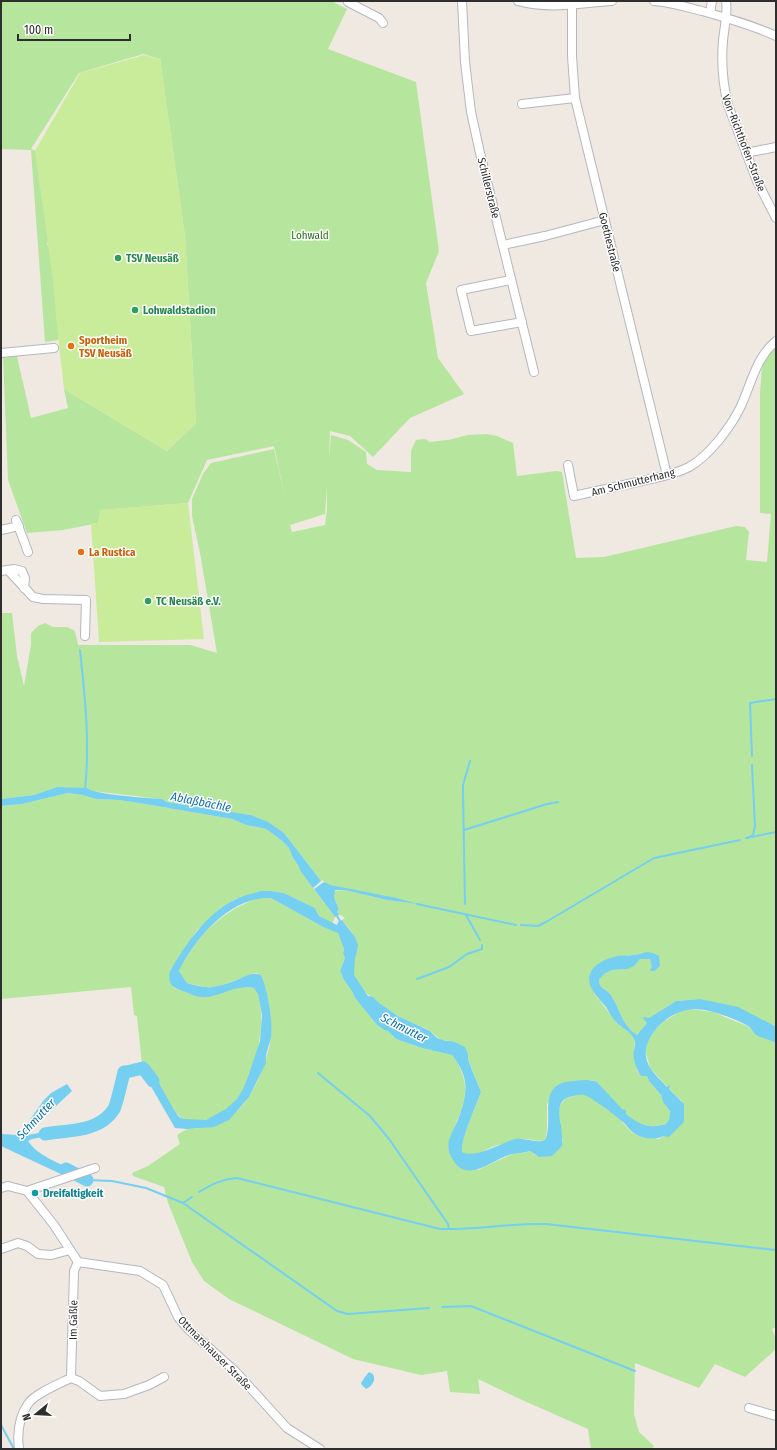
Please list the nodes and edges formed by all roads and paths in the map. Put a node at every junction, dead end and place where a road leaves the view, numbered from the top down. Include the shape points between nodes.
1 (348, 1) edge
2 (462, 1) edge
3 (518, 1) edge
4 (608, 1) edge
5 (612, 1) edge
6 (654, 1) edge
7 (712, 1) edge
8 (726, 1) edge
9 (545, 4) edge
10 (572, 6) junction
11 (710, 13) junction
12 (726, 18) junction
13 (383, 23) dead end
14 (776, 36) edge
15 (575, 98) junction
16 (522, 104) dead end
17 (776, 147) edge
18 (746, 153) junction
19 (776, 218) edge
20 (605, 220) junction
21 (503, 245) junction
22 (512, 280) junction
23 (522, 322) junction
24 (776, 342) edge
25 (54, 348) dead end
26 (1, 353) edge
27 (534, 372) dead end
28 (568, 465) dead end
29 (667, 475) junction
30 (1, 530) edge
31 (28, 552) dead end
32 (5, 570) edge
33 (85, 636) dead end
34 (95, 1168) dead end
35 (1, 1188) edge
36 (27, 1191) junction
37 (1, 1248) edge
38 (70, 1250) junction
39 (78, 1262) junction
40 (164, 1377) dead end
41 (71, 1378) junction
42 (749, 1408) dead end
43 (776, 1416) edge
44 (19, 1449) edge
45 (320, 1449) edge

1 - 13 street via 379,18
2 - 21 street, Schillerstraße via 471,112
3 - 9 street
4 - 5 street
4 - 10 street
6 - 11 street
7 - 11 street
8 - 12 street, Von-Richthofen-Straße
9 - 10 street
10 - 15 street, Goethestraße
11 - 12 street
12 - 14 street
12 - 18 street, Von-Richthofen-Straße via 722,61 724,86 728,105
15 - 16 street
15 - 20 street, Goethestraße
17 - 18 street
18 - 19 street, Von-Richthofen-Straße
20 - 21 street
20 - 29 street, Goethestraße
21 - 22 street, Schillerstraße
22 - 23 street, Schillerstraße
22 - 23 street via 461,290 464,305 471,331
23 - 27 street, Schillerstraße
24 - 29 street, Am Schmutterhang via 765,352 740,408 717,442 699,461
25 - 26 street
28 - 29 street, Am Schmutterhang via 574,496
30 - 31 street via 18,523
32 - 33 street via 32,597 86,600
34 - 36 street
35 - 36 street via 8,1186
36 - 38 street
37 - 38 street via 18,1243 38,1254 51,1255
38 - 39 street
39 - 41 street, Im Gäßle via 74,1271
39 - 45 street, Ottmarshauser Straße via 140,1271 163,1286 178,1317 187,1328 236,1372 287,1428
40 - 41 street via 124,1394 100,1396
41 - 44 street via 52,1386 28,1402 18,1427
42 - 43 street

